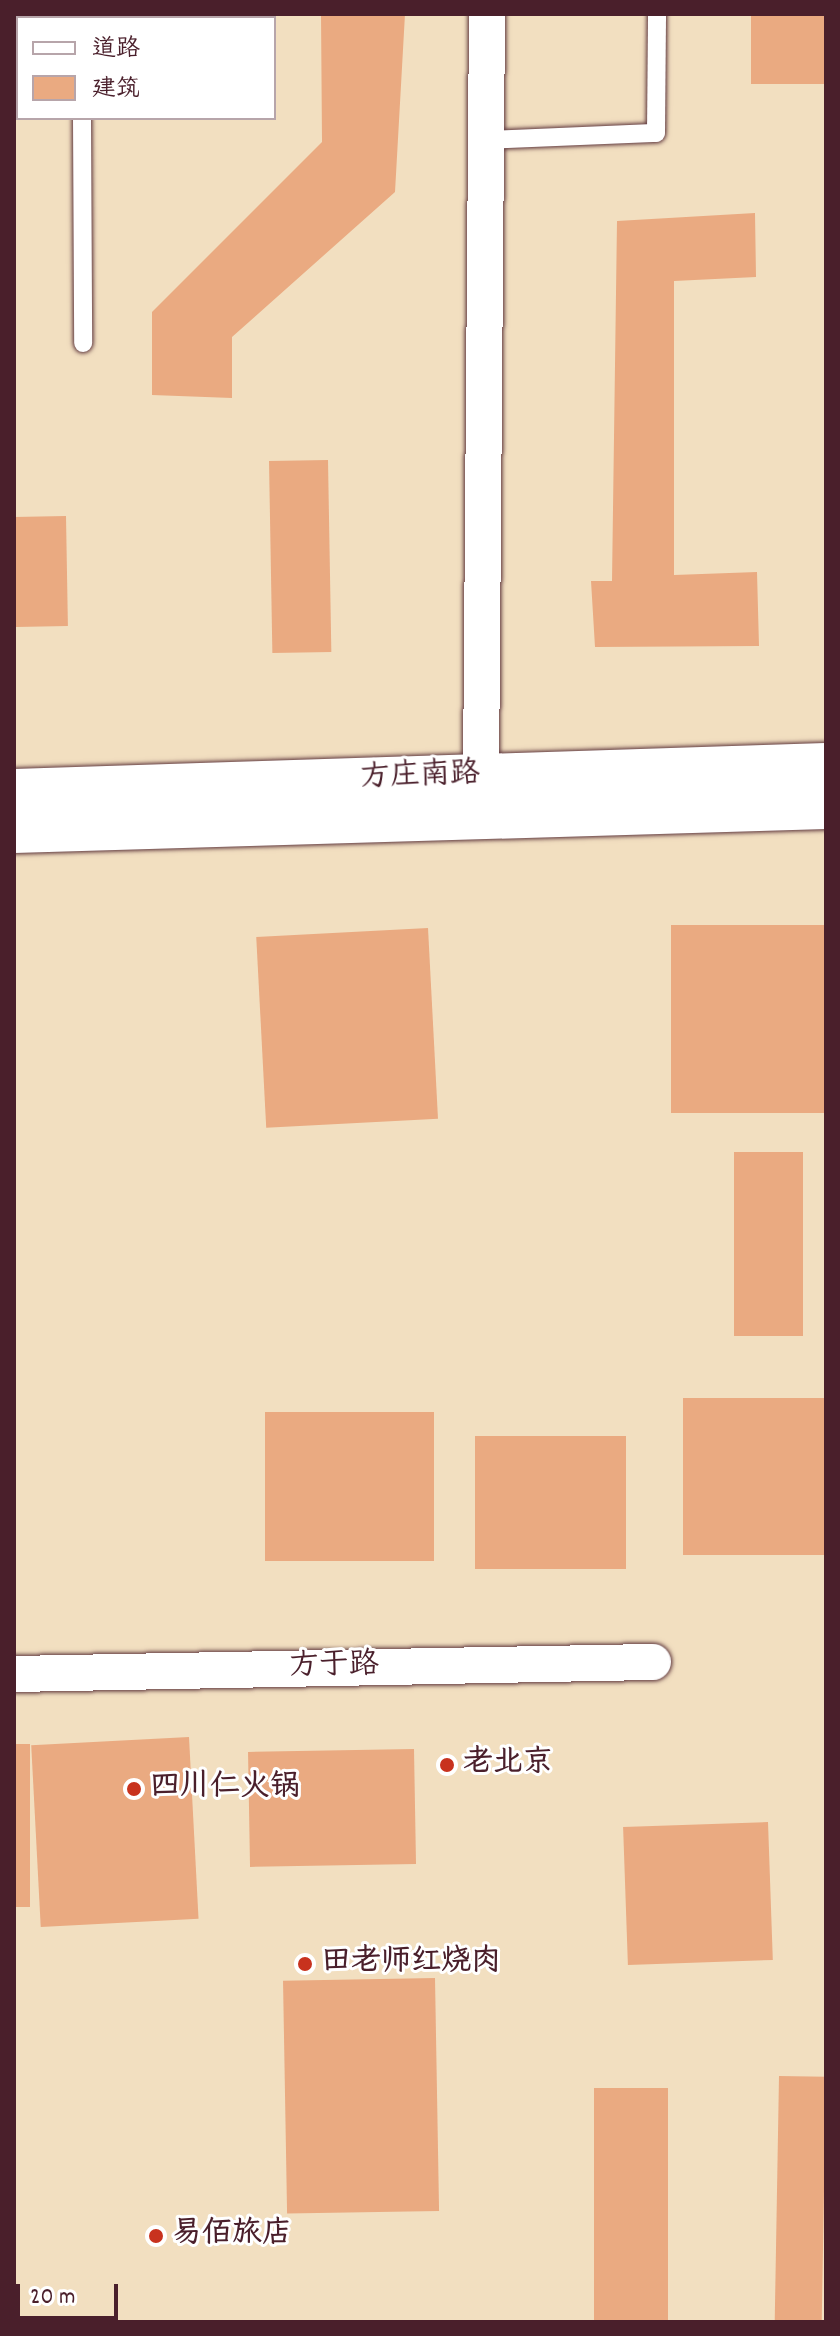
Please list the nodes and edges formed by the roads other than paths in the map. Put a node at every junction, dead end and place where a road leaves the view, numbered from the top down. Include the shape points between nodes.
1 (487, 14) edge
2 (657, 14) edge
3 (82, 120) edge
4 (486, 140) junction
5 (83, 343) dead end
6 (826, 765) edge
7 (481, 776) junction
8 (14, 791) edge
9 (826, 807) edge
10 (14, 831) edge
11 (653, 1662) dead end
12 (14, 1674) edge

1 - 4 street
2 - 4 lane via 656,133
3 - 5 lane
4 - 7 street
6 - 7 main road, 方庄南路
7 - 8 main road, 方庄南路
9 - 10 main road, 方庄南路
11 - 12 street, 方于路

